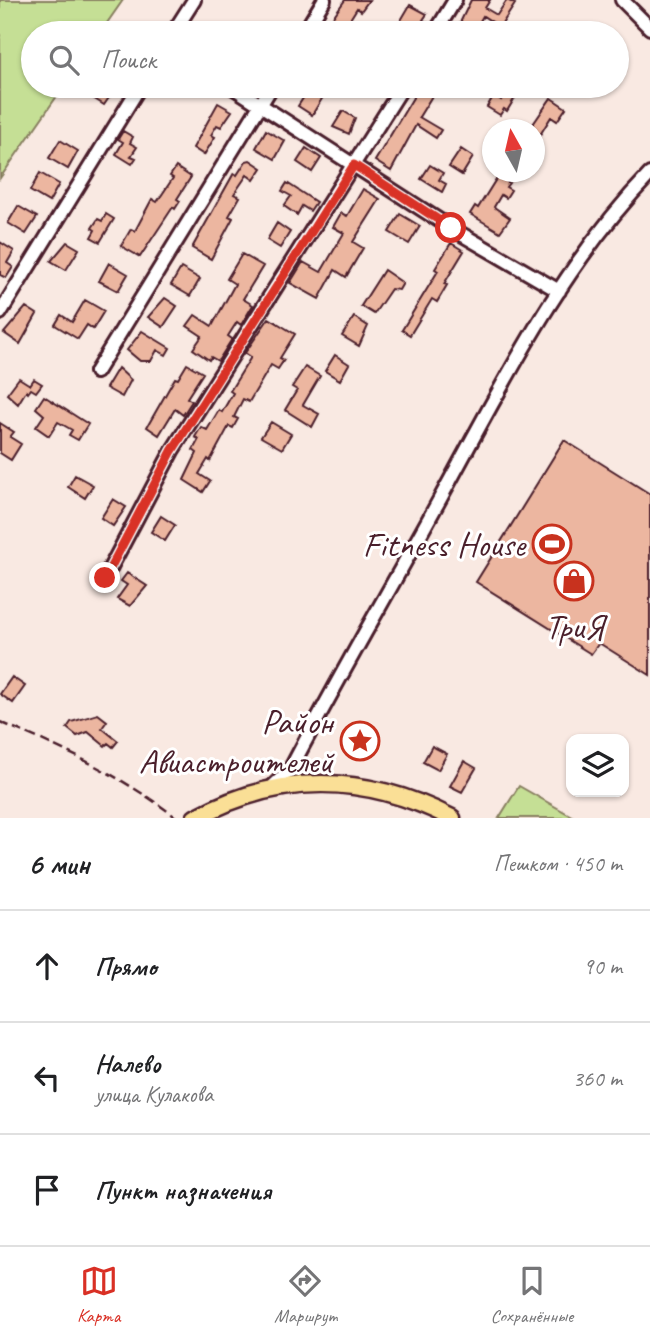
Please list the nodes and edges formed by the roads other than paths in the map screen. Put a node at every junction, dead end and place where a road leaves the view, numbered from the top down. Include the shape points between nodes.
1 (194, 0) edge
2 (324, 0) edge
3 (455, 0) edge
4 (622, 0) edge
5 (181, 21) edge
6 (311, 21) edge
7 (442, 21) edge
8 (650, 28) edge
9 (134, 98) edge
10 (249, 98) edge
11 (264, 98) edge
12 (395, 98) edge
13 (260, 105) junction
14 (354, 165) junction
15 (650, 174) edge
16 (559, 291) junction
17 (0, 313) edge
18 (96, 372) dead end
19 (105, 578) dead end
20 (289, 770) junction
21 (321, 785) junction
22 (271, 789) junction
23 (195, 818) edge
24 (215, 818) edge
25 (428, 818) edge
26 (452, 818) edge

1 - 5 street
2 - 6 street
3 - 7 street
4 - 8 street
9 - 17 street
10 - 13 street
11 - 13 street
12 - 14 street
13 - 14 street
13 - 18 street
14 - 16 street
14 - 19 street via 172,451
15 - 16 street via 595,237
16 - 20 street
20 - 21 street
20 - 22 street
21 - 22 main road
21 - 26 main road via 370,786
22 - 23 main road via 227,801
24 - 25 main road via 236,808 298,795 329,794 376,799

